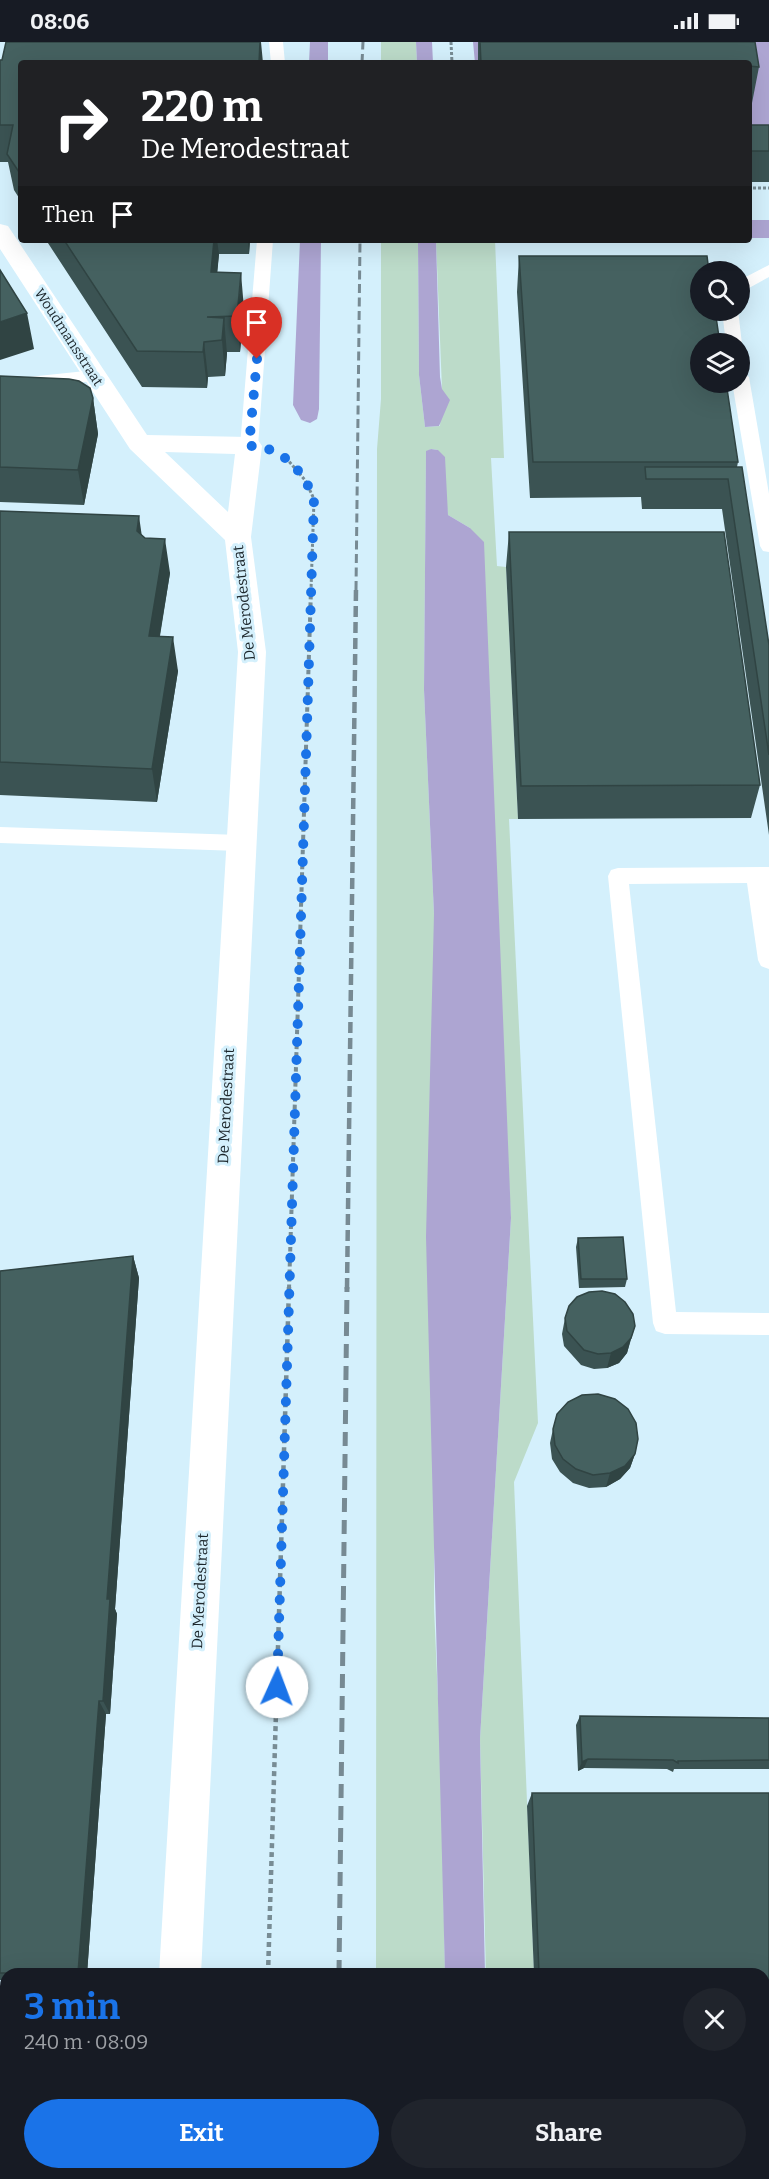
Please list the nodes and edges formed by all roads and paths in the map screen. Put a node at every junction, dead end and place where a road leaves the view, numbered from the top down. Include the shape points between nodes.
1 (276, 42) edge
2 (451, 42) edge
3 (278, 60) edge
4 (452, 60) edge
5 (752, 188) edge
6 (769, 188) edge
7 (0, 231) edge
8 (266, 243) edge
9 (769, 270) edge
10 (750, 282) edge
11 (95, 376) junction
12 (0, 386) edge
13 (743, 393) edge
14 (139, 443) junction
15 (249, 446) junction
16 (237, 537) junction
17 (769, 541) edge
18 (0, 835) edge
19 (240, 843) junction
20 (763, 875) edge
21 (769, 960) edge
22 (769, 1324) edge
23 (180, 1968) edge
24 (268, 1968) edge

1 - 3 lane
2 - 4 path
5 - 6 path
7 - 11 street, Woudmansstraat
8 - 15 lane, De Merodestraat
9 - 10 lane
11 - 12 lane
11 - 14 street, Woudmansstraat
13 - 17 lane
14 - 15 street
14 - 16 street, Woudmansstraat
15 - 16 street, De Merodestraat
15 - 24 path via 267,448 287,458 314,499
16 - 19 street, De Merodestraat via 252,652
18 - 19 lane
19 - 23 street, De Merodestraat
20 - 21 lane
20 - 22 lane via 618,876 665,1323

